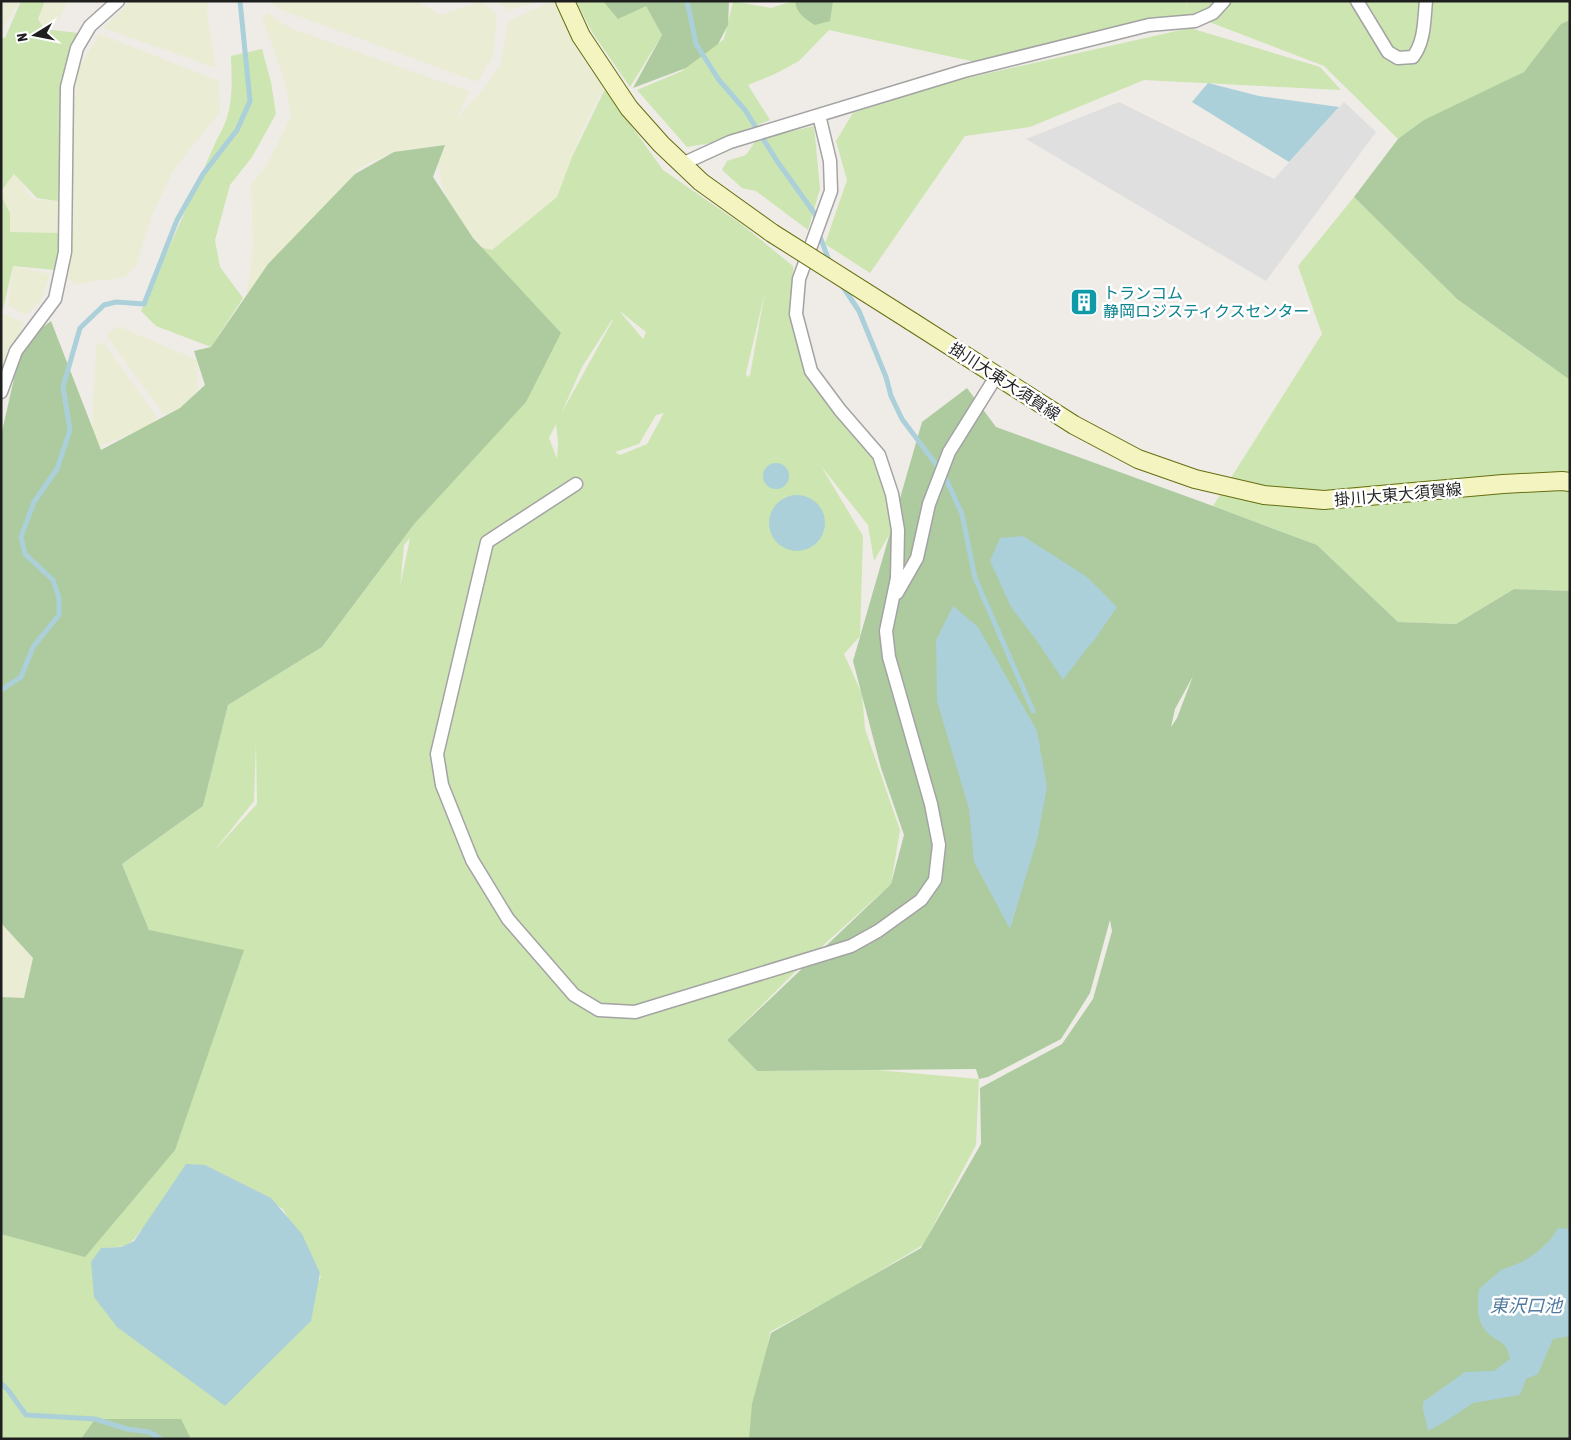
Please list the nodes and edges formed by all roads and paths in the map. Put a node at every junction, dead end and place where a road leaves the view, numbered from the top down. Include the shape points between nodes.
1 (118, 1) edge
2 (564, 1) edge
3 (1224, 1) edge
4 (1357, 1) edge
5 (1426, 1) edge
6 (818, 115) junction
7 (682, 164) junction
8 (997, 375) junction
9 (1, 392) edge
10 (1570, 482) edge
11 (576, 484) dead end
12 (892, 602) junction

1 - 9 street via 90,26 77,48 67,87 65,252 55,299 16,351
2 - 7 main road, 掛川大東大須賀線 via 581,36 629,108
3 - 6 street via 1213,13 1195,21 1150,25 964,71
4 - 5 street via 1388,52 1398,58 1415,55 1422,39
6 - 7 street via 730,142
6 - 12 street via 830,161 831,191 799,279 796,314 811,371 879,455 892,494 898,530 897,578
7 - 8 main road, 掛川大東大須賀線, bridge via 701,182 772,233
8 - 10 main road, 掛川大東大須賀線 via 1074,425 1138,459 1195,480 1264,495 1324,500 1503,484
8 - 12 street via 949,452 929,504 917,558
11 - 12 street via 487,542 436,754 442,784 472,860 508,919 574,995 600,1010 635,1012 851,946 921,900 935,880 939,845 889,657 886,631

